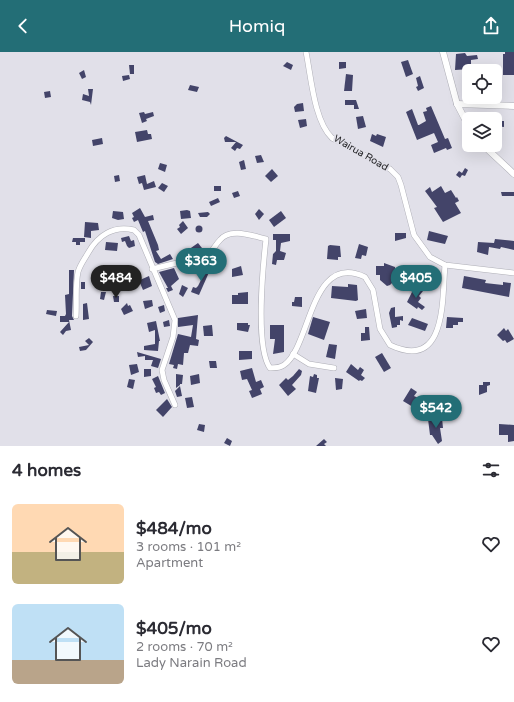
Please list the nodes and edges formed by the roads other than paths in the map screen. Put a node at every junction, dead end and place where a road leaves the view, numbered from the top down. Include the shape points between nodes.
1 (306, 52) edge
2 (443, 52) edge
3 (457, 104) junction
4 (514, 106) edge
5 (462, 114) edge
6 (490, 152) edge
7 (514, 174) edge
8 (445, 265) junction
9 (152, 269) junction
10 (514, 273) edge
11 (76, 316) dead end
12 (293, 354) junction
13 (334, 368) dead end
14 (175, 405) dead end

1 - 8 street, Wairua Road via 319,114 326,132 332,138 390,169 398,177 414,234 430,257
2 - 3 main road
3 - 4 main road
3 - 5 main road
6 - 7 main road
8 - 10 street, Wairua Road
8 - 12 street via 440,326 436,336 424,346 411,351 390,345 380,329 374,290 366,276 349,272 334,278 320,292
9 - 11 street via 139,235 134,230 117,229 101,236 90,247 78,272
9 - 12 street via 206,256 212,253 218,242 226,235 241,234 266,239 260,289 264,356 270,368 278,368 285,365
9 - 14 street via 175,320 173,337 162,370
12 - 13 street via 309,364

